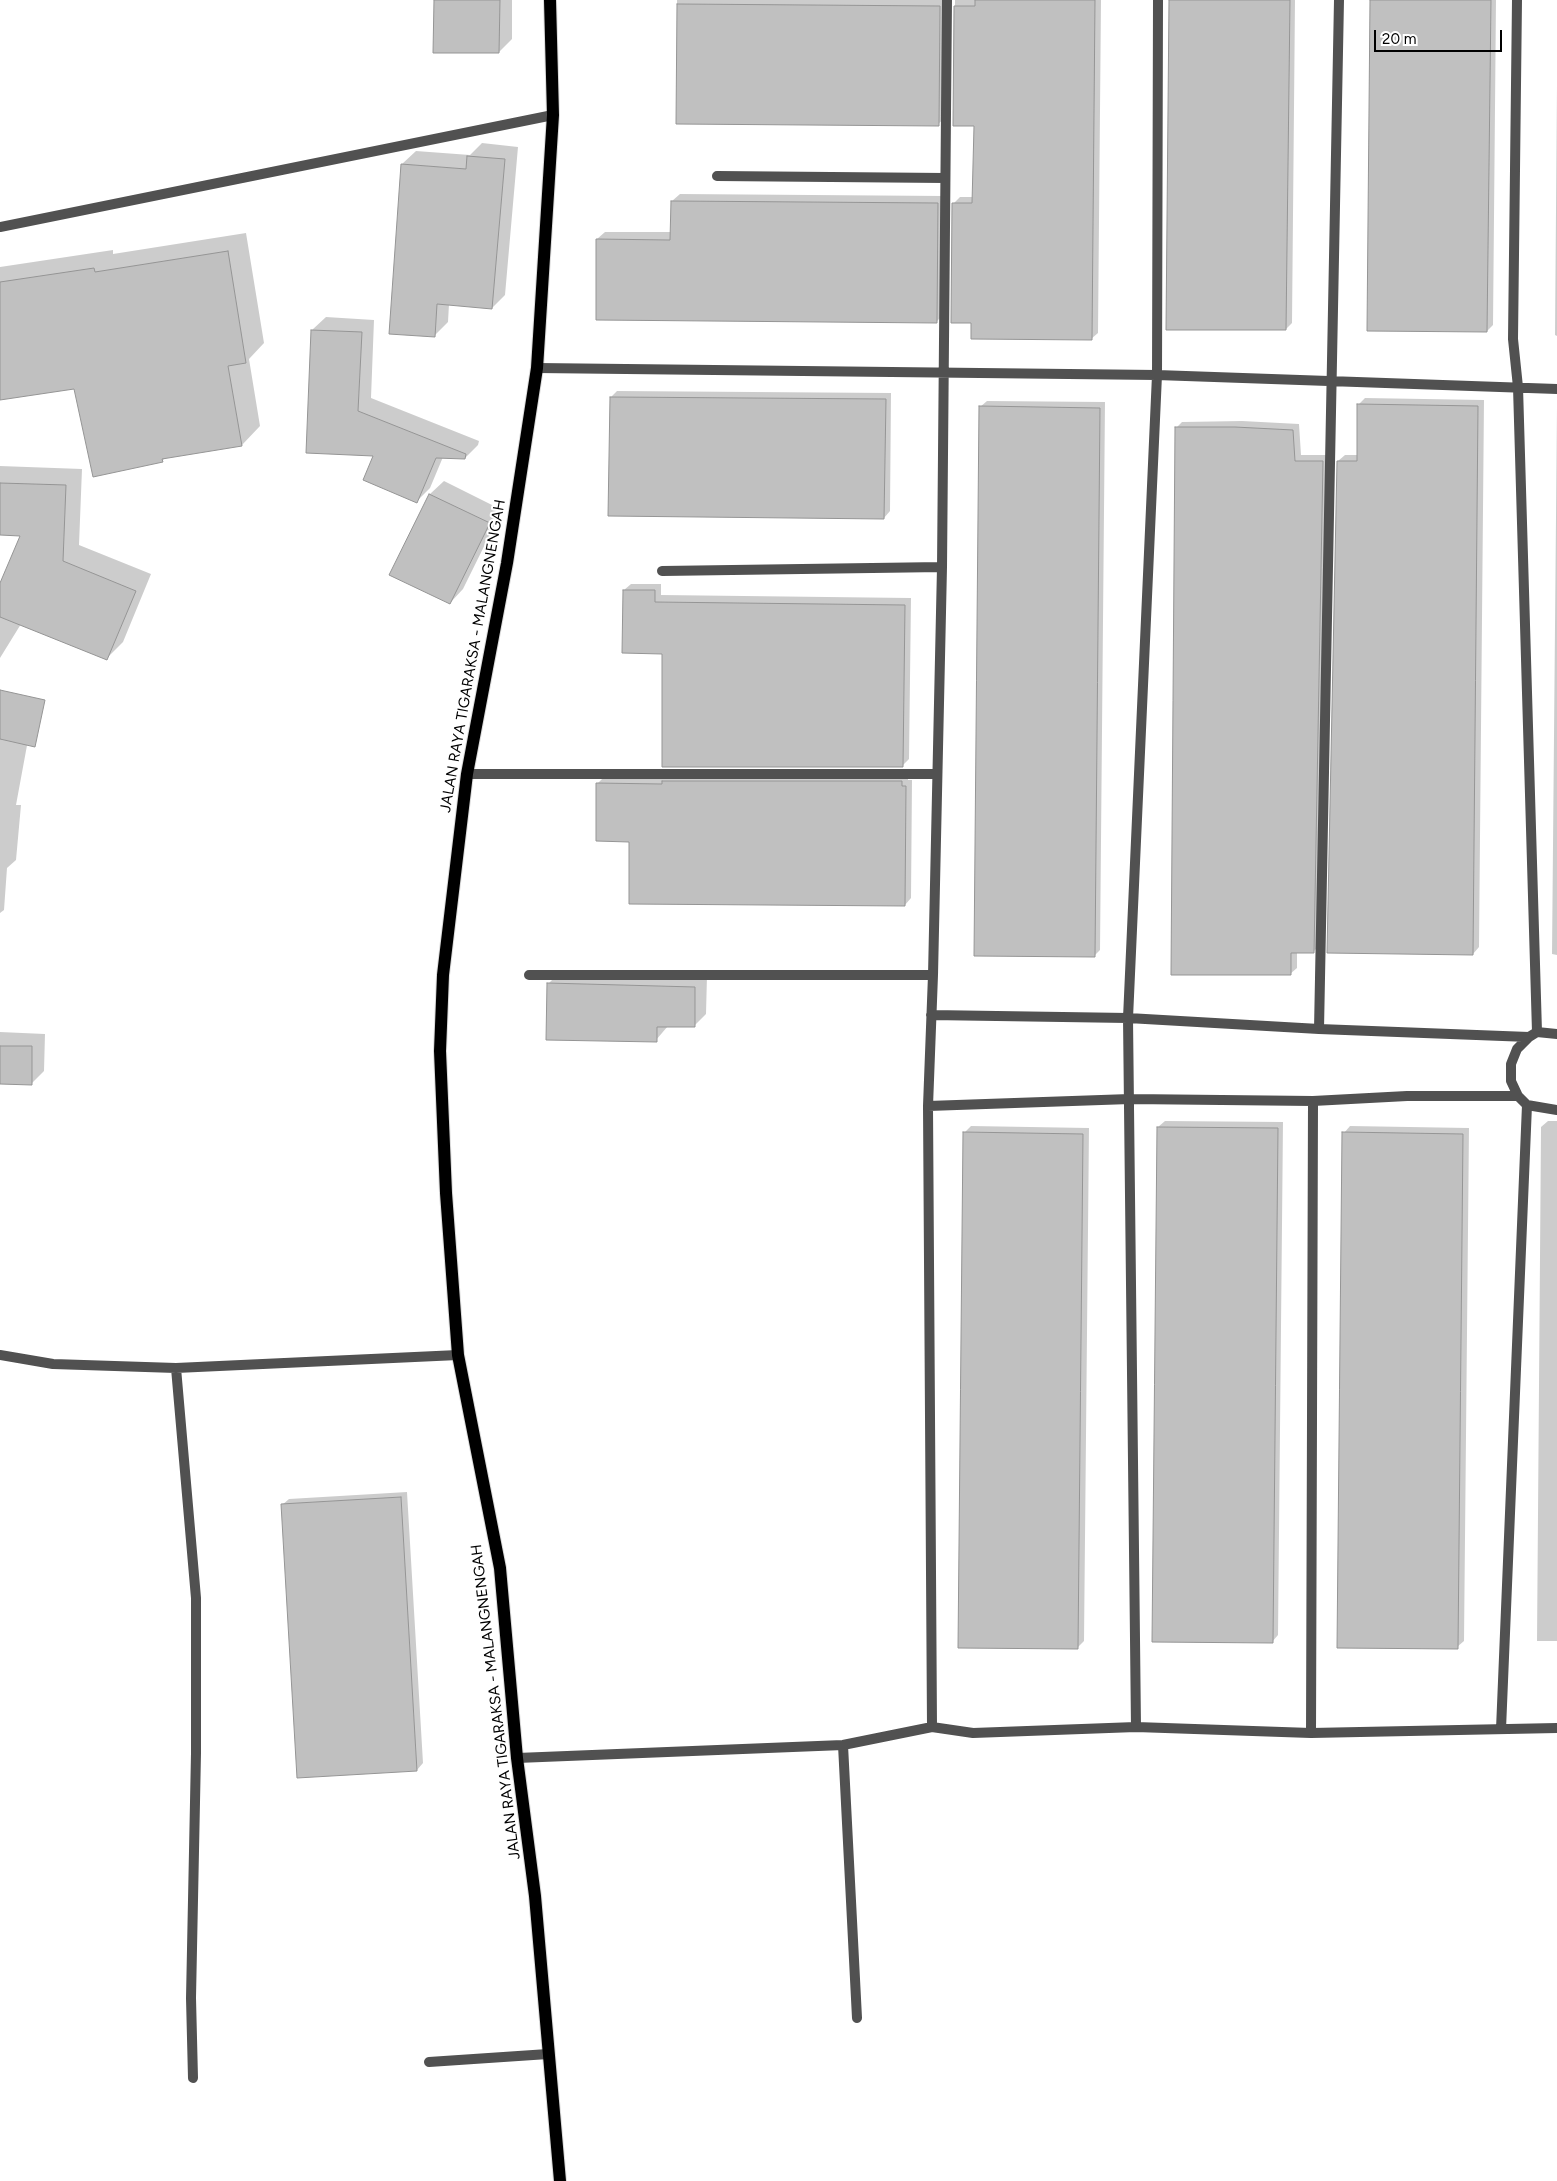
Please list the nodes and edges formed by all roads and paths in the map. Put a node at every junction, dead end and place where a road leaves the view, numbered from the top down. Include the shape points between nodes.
1 (550, 0) edge
2 (947, 0) edge
3 (1158, 0) edge
4 (1339, 0) edge
5 (1518, 0) edge
6 (553, 115) junction
7 (717, 176) dead end
8 (945, 178) junction
9 (0, 228) edge
10 (537, 368) junction
11 (945, 374) junction
12 (1157, 375) junction
13 (1330, 381) junction
14 (1518, 387) junction
15 (1557, 389) edge
16 (942, 568) junction
17 (662, 571) dead end
18 (467, 774) junction
19 (937, 774) junction
20 (529, 975) dead end
21 (933, 975) junction
22 (931, 1015) junction
23 (1128, 1018) junction
24 (1319, 1029) junction
25 (1533, 1034) junction
26 (1557, 1034) edge
27 (1518, 1096) junction
28 (1130, 1098) junction
29 (1313, 1101) junction
30 (1528, 1105) junction
31 (928, 1106) junction
32 (1557, 1110) edge
33 (0, 1355) edge
34 (458, 1355) junction
35 (176, 1368) junction
36 (932, 1727) junction
37 (1136, 1727) junction
38 (1557, 1728) edge
39 (1501, 1729) junction
40 (1311, 1733) junction
41 (843, 1745) junction
42 (517, 1758) junction
43 (857, 2018) dead end
44 (548, 2054) junction
45 (429, 2062) dead end
46 (193, 2078) dead end
47 (560, 2181) edge

1 - 6 main road, JALAN RAYA TIGARAKSA - MALANGNENGAH
2 - 8 street
3 - 12 street
4 - 13 street
5 - 14 street via 1513,339
6 - 9 street
6 - 10 main road, JALAN RAYA TIGARAKSA - MALANGNENGAH
7 - 8 street
8 - 11 street
10 - 11 street
10 - 18 main road, JALAN RAYA TIGARAKSA - MALANGNENGAH via 507,563
11 - 12 street
11 - 16 street
12 - 13 street
12 - 23 street
13 - 14 street
13 - 24 street
14 - 15 street
14 - 25 street
16 - 17 street
16 - 19 street
18 - 19 street
18 - 34 main road, JALAN RAYA TIGARAKSA - MALANGNENGAH via 444,975 440,1051
19 - 21 street
20 - 21 street
21 - 22 street
22 - 23 street
22 - 31 street
23 - 24 street
23 - 28 street
24 - 25 street
25 - 26 street
25 - 27 street via 1517,1049 1510,1064 1510,1081
27 - 29 street via 1407,1096
27 - 30 street
28 - 29 street
28 - 31 street
28 - 37 street
29 - 40 street
30 - 32 street
30 - 39 street
31 - 36 street
33 - 35 street via 53,1364
34 - 35 street
34 - 42 main road, JALAN RAYA TIGARAKSA - MALANGNENGAH via 500,1568
35 - 46 street via 196,1598
36 - 37 street via 973,1733
36 - 41 street
37 - 40 street
38 - 39 street
39 - 40 street
41 - 42 street
41 - 43 street
42 - 44 main road, JALAN RAYA TIGARAKSA - MALANGNENGAH via 535,1896
44 - 45 street
44 - 47 main road, JALAN RAYA TIGARAKSA - MALANGNENGAH

